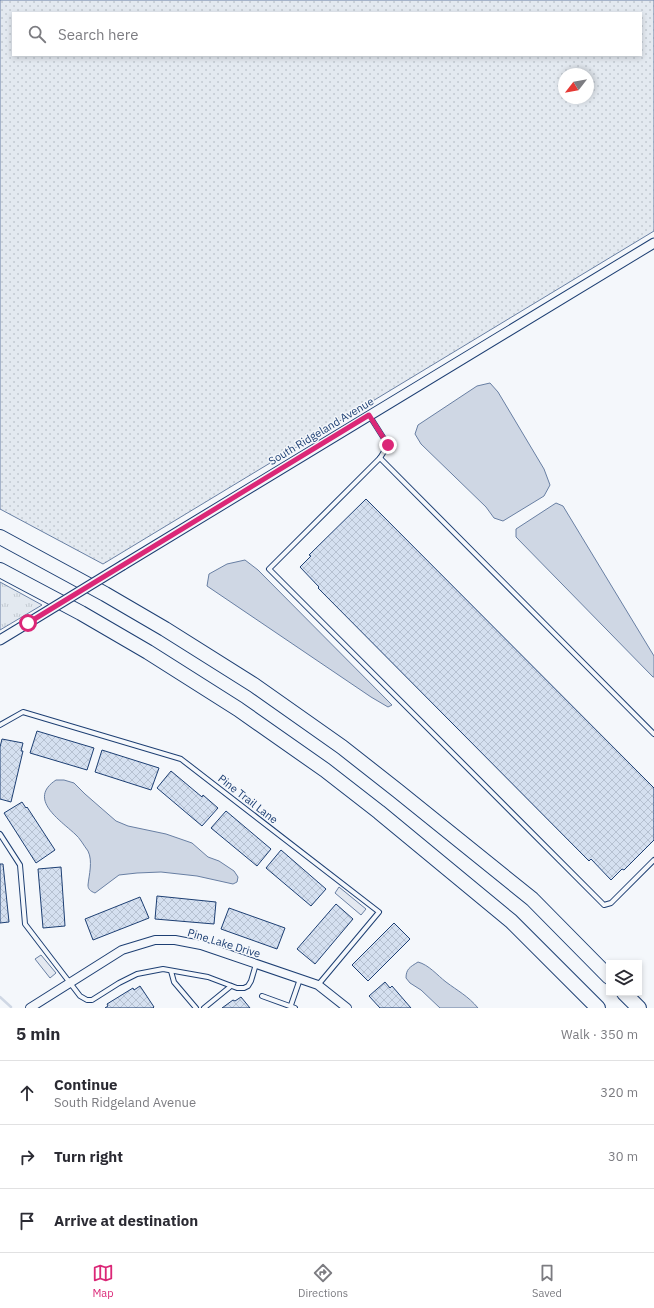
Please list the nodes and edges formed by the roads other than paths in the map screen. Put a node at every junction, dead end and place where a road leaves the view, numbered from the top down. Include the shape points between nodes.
1 (654, 243) edge
2 (369, 415) junction
3 (380, 458) junction
4 (0, 537) edge
5 (0, 570) edge
6 (0, 640) edge
7 (0, 725) edge
8 (654, 734) edge
9 (0, 834) edge
10 (654, 860) edge
11 (256, 964) junction
12 (171, 970) junction
13 (606, 975) edge
14 (300, 979) junction
15 (70, 982) junction
16 (318, 985) junction
17 (231, 986) junction
18 (262, 996) dead end
19 (627, 996) edge
20 (290, 1005) junction
21 (30, 1008) edge
22 (196, 1008) edge
23 (204, 1008) edge
24 (295, 1008) edge
25 (347, 1008) edge
26 (598, 1008) edge
27 (639, 1008) edge

1 - 2 street, South Ridgeland Avenue
2 - 3 lane via 388,445
2 - 6 street, South Ridgeland Avenue, bridge
3 - 8 lane
3 - 10 lane via 269,569 604,905 611,903
4 - 13 highway via 165,629 254,685 336,743 532,899
5 - 26 highway via 148,652 238,709 325,770 511,921
7 - 16 lane, Pine Trail Lane via 23,712 181,759 379,912
9 - 15 lane via 20,865 25,924
11 - 14 street, Pine Lake Drive
11 - 15 street, Pine Lake Drive via 201,945 175,940 155,940 122,950
11 - 17 lane via 248,986
12 - 15 lane via 137,974 92,1000 80,996
12 - 17 lane via 208,977
12 - 22 lane via 174,982
14 - 16 street, Pine Lake Drive
14 - 20 lane
15 - 21 street, Pine Lake Drive
16 - 25 street, Pine Lake Drive
17 - 23 lane
18 - 20 lane
19 - 27 highway
20 - 24 lane

